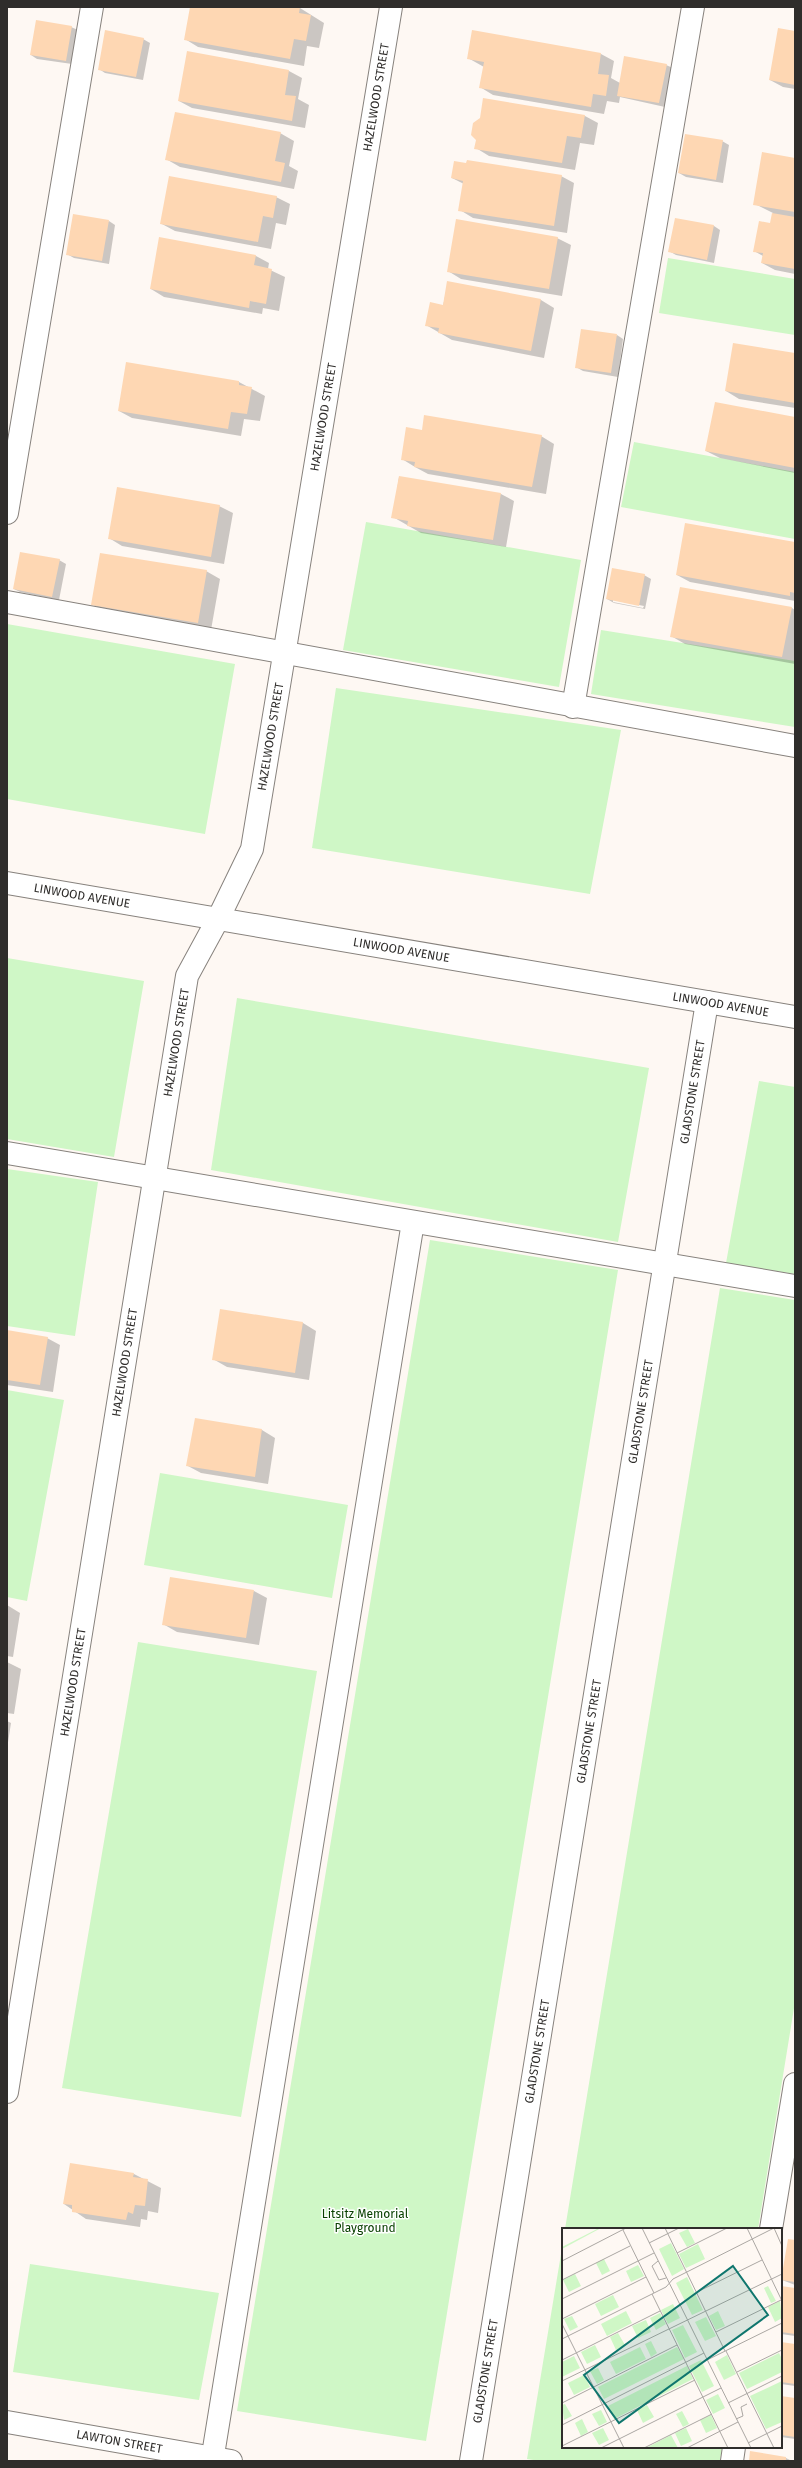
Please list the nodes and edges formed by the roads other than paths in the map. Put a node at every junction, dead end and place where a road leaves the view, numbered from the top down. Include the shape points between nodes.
1 (92, 7) edge
2 (391, 7) edge
3 (693, 7) edge
4 (7, 513) edge
5 (7, 602) edge
6 (284, 654) junction
7 (573, 707) junction
8 (795, 746) edge
9 (7, 883) edge
10 (218, 919) junction
11 (707, 1002) junction
12 (795, 1017) edge
13 (7, 1153) edge
14 (154, 1178) junction
15 (414, 1222) junction
16 (664, 1264) junction
17 (795, 1286) edge
18 (795, 2084) edge
19 (7, 2092) edge
20 (771, 2228) edge
21 (7, 2422) edge
22 (734, 2448) edge
23 (218, 2460) edge
24 (472, 2461) edge
25 (732, 2461) edge

1 - 4 street
2 - 6 street, HAZELWOOD STREET
3 - 7 street
5 - 6 street
6 - 7 street
6 - 10 street, HAZELWOOD STREET via 252,849
7 - 8 street
9 - 10 street, LINWOOD AVENUE
10 - 11 street, LINWOOD AVENUE
10 - 14 street, HAZELWOOD STREET via 187,976
11 - 12 street, LINWOOD AVENUE
11 - 16 street, GLADSTONE STREET
13 - 14 street
14 - 15 street
14 - 19 street, HAZELWOOD STREET
15 - 16 street
15 - 23 street
16 - 17 street
16 - 24 street, GLADSTONE STREET
18 - 20 street
21 - 23 street, LAWTON STREET
22 - 25 street

